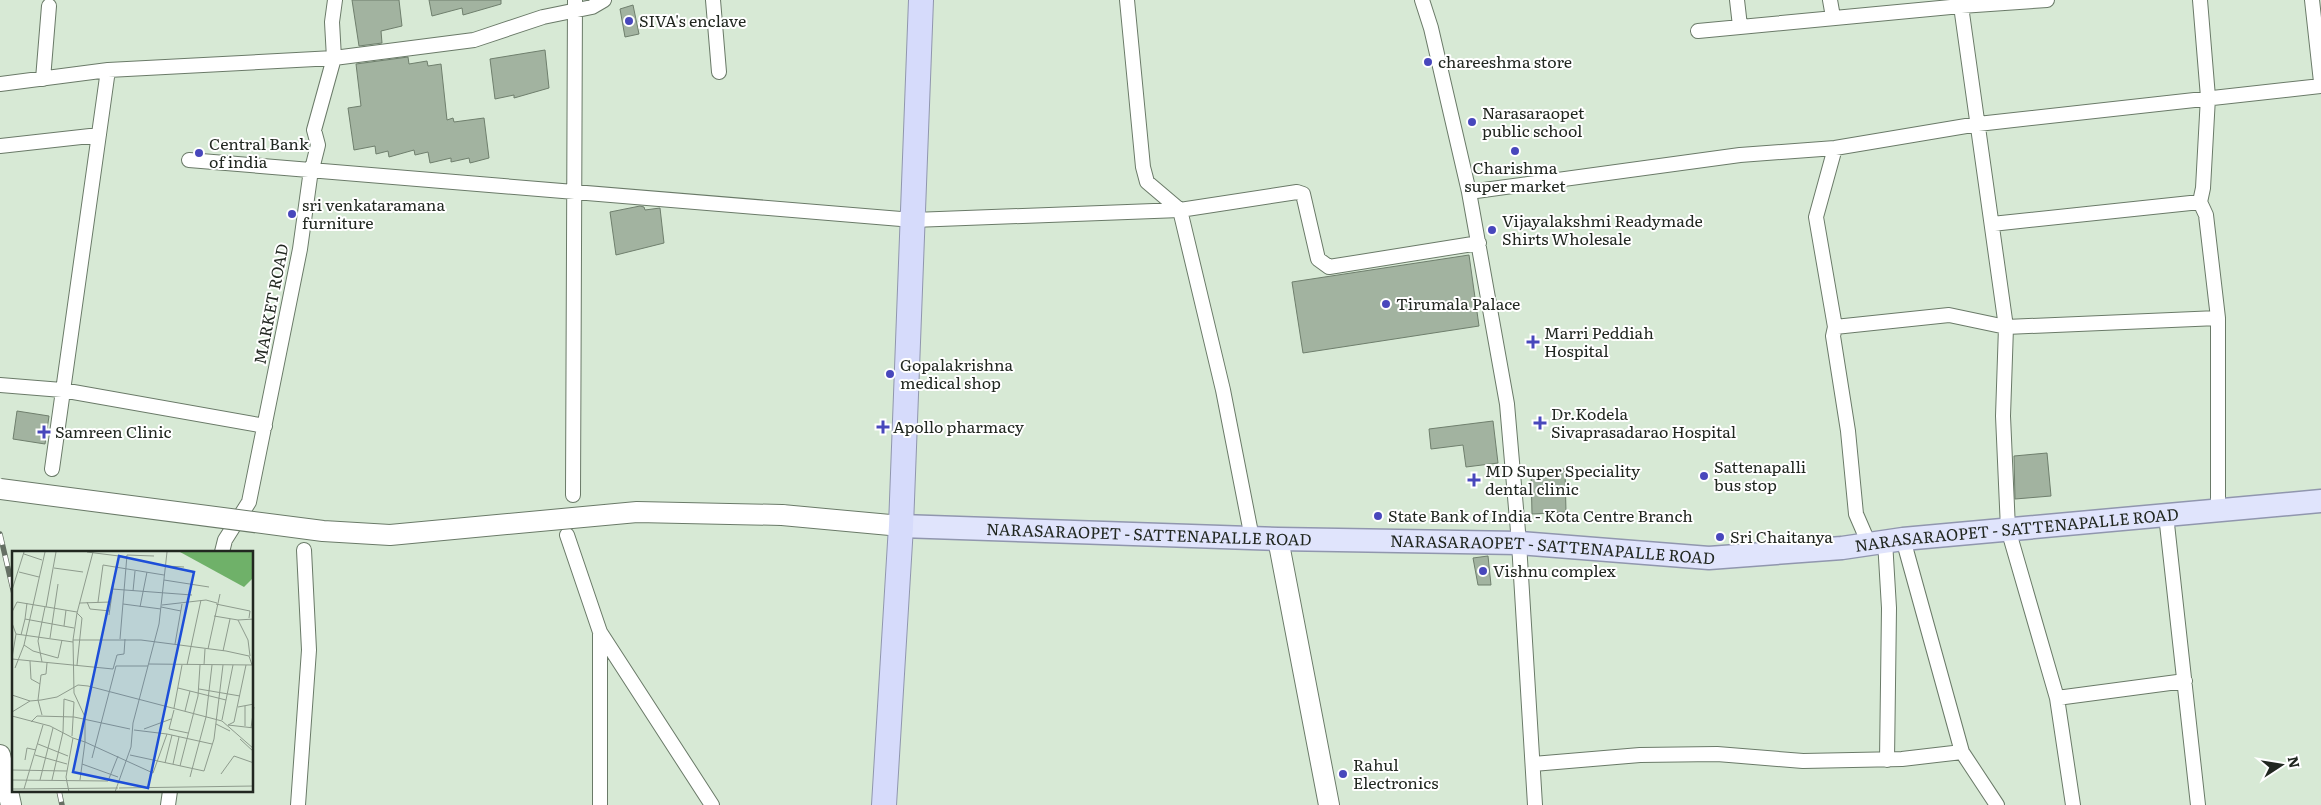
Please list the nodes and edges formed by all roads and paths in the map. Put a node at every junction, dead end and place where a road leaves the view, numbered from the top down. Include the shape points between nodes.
1 (335, 0) edge
2 (604, 0) edge
3 (713, 0) edge
4 (921, 0) edge
5 (1127, 0) edge
6 (1422, 0) edge
7 (1737, 0) edge
8 (1830, 0) edge
9 (2047, 0) edge
10 (2200, 0) edge
11 (2312, 0) edge
12 (575, 5) edge
13 (49, 6) dead end
14 (1961, 6) junction
15 (1833, 17) junction
16 (1740, 26) junction
17 (1698, 31) dead end
18 (334, 58) junction
19 (108, 70) junction
20 (719, 72) dead end
21 (43, 79) junction
22 (2321, 82) edge
23 (0, 84) edge
24 (2321, 86) edge
25 (2208, 97) junction
26 (1978, 124) junction
27 (99, 135) junction
28 (0, 146) edge
29 (1835, 148) junction
30 (189, 160) dead end
31 (312, 170) junction
32 (575, 192) junction
33 (1469, 192) junction
34 (2200, 202) junction
35 (1180, 210) junction
36 (912, 220) junction
37 (1992, 224) junction
38 (1479, 243) junction
39 (2218, 318) junction
40 (1835, 327) junction
41 (2006, 327) junction
42 (0, 385) edge
43 (62, 390) junction
44 (264, 426) junction
45 (52, 469) dead end
46 (0, 489) edge
47 (573, 495) dead end
48 (2321, 504) edge
49 (2218, 510) junction
50 (2166, 515) junction
51 (901, 526) junction
52 (2008, 529) junction
53 (568, 534) dead end
54 (1252, 538) junction
55 (1278, 539) junction
56 (1886, 541) junction
57 (1519, 543) junction
58 (304, 550) dead end
59 (222, 551) edge
60 (600, 632) junction
61 (2186, 681) junction
62 (2057, 698) junction
63 (1962, 752) junction
64 (0, 755) edge
65 (1886, 760) junction
66 (1533, 764) junction
67 (170, 792) edge
68 (11, 805) edge
69 (168, 805) edge
70 (298, 805) edge
71 (600, 805) edge
72 (712, 805) edge
73 (884, 805) edge
74 (1329, 805) edge
75 (1536, 805) edge
76 (1997, 805) edge
77 (2073, 805) edge
78 (2198, 805) edge

1 - 18 street, MARKET ROAD via 332,22
2 - 12 street via 592,8
3 - 20 street
4 - 36 highway
5 - 35 street via 1147,182
6 - 33 street
7 - 16 street
8 - 15 street
9 - 14 street
10 - 25 street
11 - 22 street
12 - 18 street via 474,40
12 - 32 street
13 - 21 street
14 - 15 street
14 - 26 street
15 - 16 street
16 - 17 street
18 - 19 street
18 - 31 street, MARKET ROAD via 314,130 318,145
19 - 21 street
19 - 27 street
21 - 23 street
24 - 25 street
25 - 26 street
25 - 34 street
26 - 29 street
26 - 37 street
27 - 28 street
27 - 43 street
29 - 33 street via 1740,155
29 - 40 street via 1816,217
30 - 31 street
31 - 32 street
31 - 44 street, MARKET ROAD via 300,249
32 - 36 street
32 - 47 street
33 - 38 street
34 - 37 street
34 - 39 street via 2206,216
35 - 36 street
35 - 38 street via 1297,192 1303,194 1318,259 1328,267
35 - 54 street via 1223,390
36 - 51 highway
37 - 41 street
38 - 57 street via 1507,404
39 - 41 street
39 - 49 street
40 - 41 street via 1949,315
40 - 56 street via 1833,336 1848,431 1856,514
41 - 52 street via 2003,416
42 - 43 street
43 - 44 street
43 - 45 street
44 - 59 street, MARKET ROAD via 249,502 225,540
46 - 51 main road, NARASARAOPET - SATTENAPALLE ROAD, bridge via 323,531 390,535 637,512 782,515
48 - 49 main road, NARASARAOPET - SATTENAPALLE ROAD
49 - 50 main road, NARASARAOPET - SATTENAPALLE ROAD
50 - 52 main road, NARASARAOPET - SATTENAPALLE ROAD
50 - 61 street
51 - 54 main road, NARASARAOPET - SATTENAPALLE ROAD
51 - 73 highway
52 - 56 main road, NARASARAOPET - SATTENAPALLE ROAD
52 - 62 street
53 - 60 street
54 - 55 main road, NARASARAOPET - SATTENAPALLE ROAD
55 - 57 main road, NARASARAOPET - SATTENAPALLE ROAD
55 - 74 main road
56 - 57 main road, NARASARAOPET - SATTENAPALLE ROAD via 1709,558
56 - 63 street
56 - 65 street via 1889,608
57 - 66 street
58 - 70 street via 309,650
60 - 71 street
60 - 72 street
61 - 62 street
61 - 78 street
62 - 77 street
63 - 65 street
63 - 76 street
64 - 68 main road
65 - 66 street via 1803,762 1718,754 1640,755
66 - 75 street
67 - 69 street

